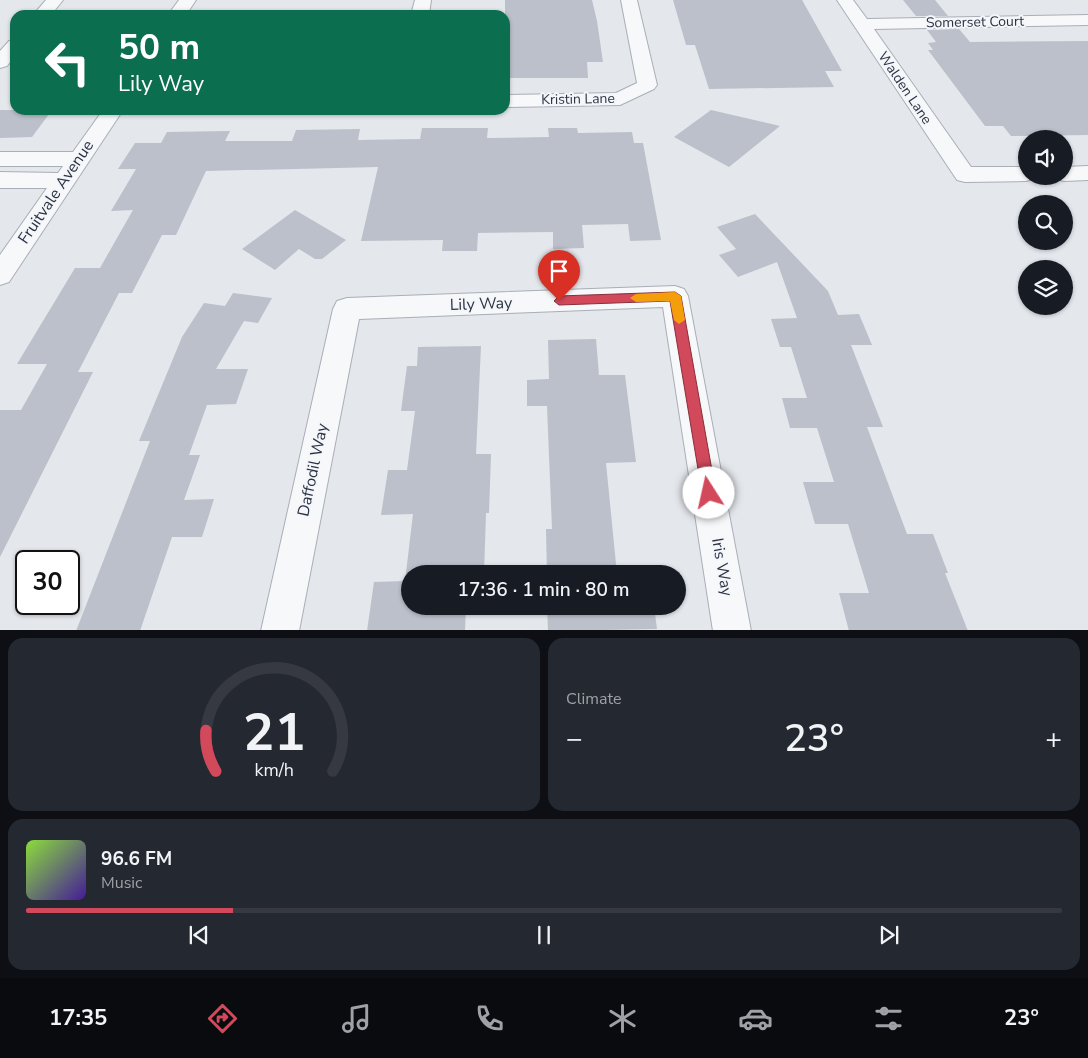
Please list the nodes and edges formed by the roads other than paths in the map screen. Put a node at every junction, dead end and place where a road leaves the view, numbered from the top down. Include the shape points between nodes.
1 (56, 0) edge
2 (629, 0) edge
3 (846, 0) edge
4 (47, 10) edge
5 (1088, 20) edge
6 (861, 24) junction
7 (10, 51) edge
8 (0, 62) edge
9 (510, 100) edge
10 (109, 115) edge
11 (0, 159) edge
12 (79, 159) junction
13 (1088, 173) edge
14 (1018, 174) edge
15 (1073, 174) edge
16 (0, 180) edge
17 (64, 180) junction
18 (0, 274) edge
19 (675, 296) joint
20 (347, 309) joint
21 (280, 630) edge
22 (732, 630) edge

1 - 4 street
2 - 9 street, Kristin Lane via 647,85 620,99
3 - 6 street, Walden Lane
5 - 6 street, Somerset Court
6 - 14 street, Walden Lane via 964,175
7 - 8 street
10 - 12 street, Fruitvale Avenue
11 - 12 street
12 - 17 street, Fruitvale Avenue
13 - 15 street
16 - 17 street
17 - 18 street, Fruitvale Avenue
19 - 20 street, Lily Way
19 - 22 street, Iris Way
20 - 21 street, Daffodil Way

